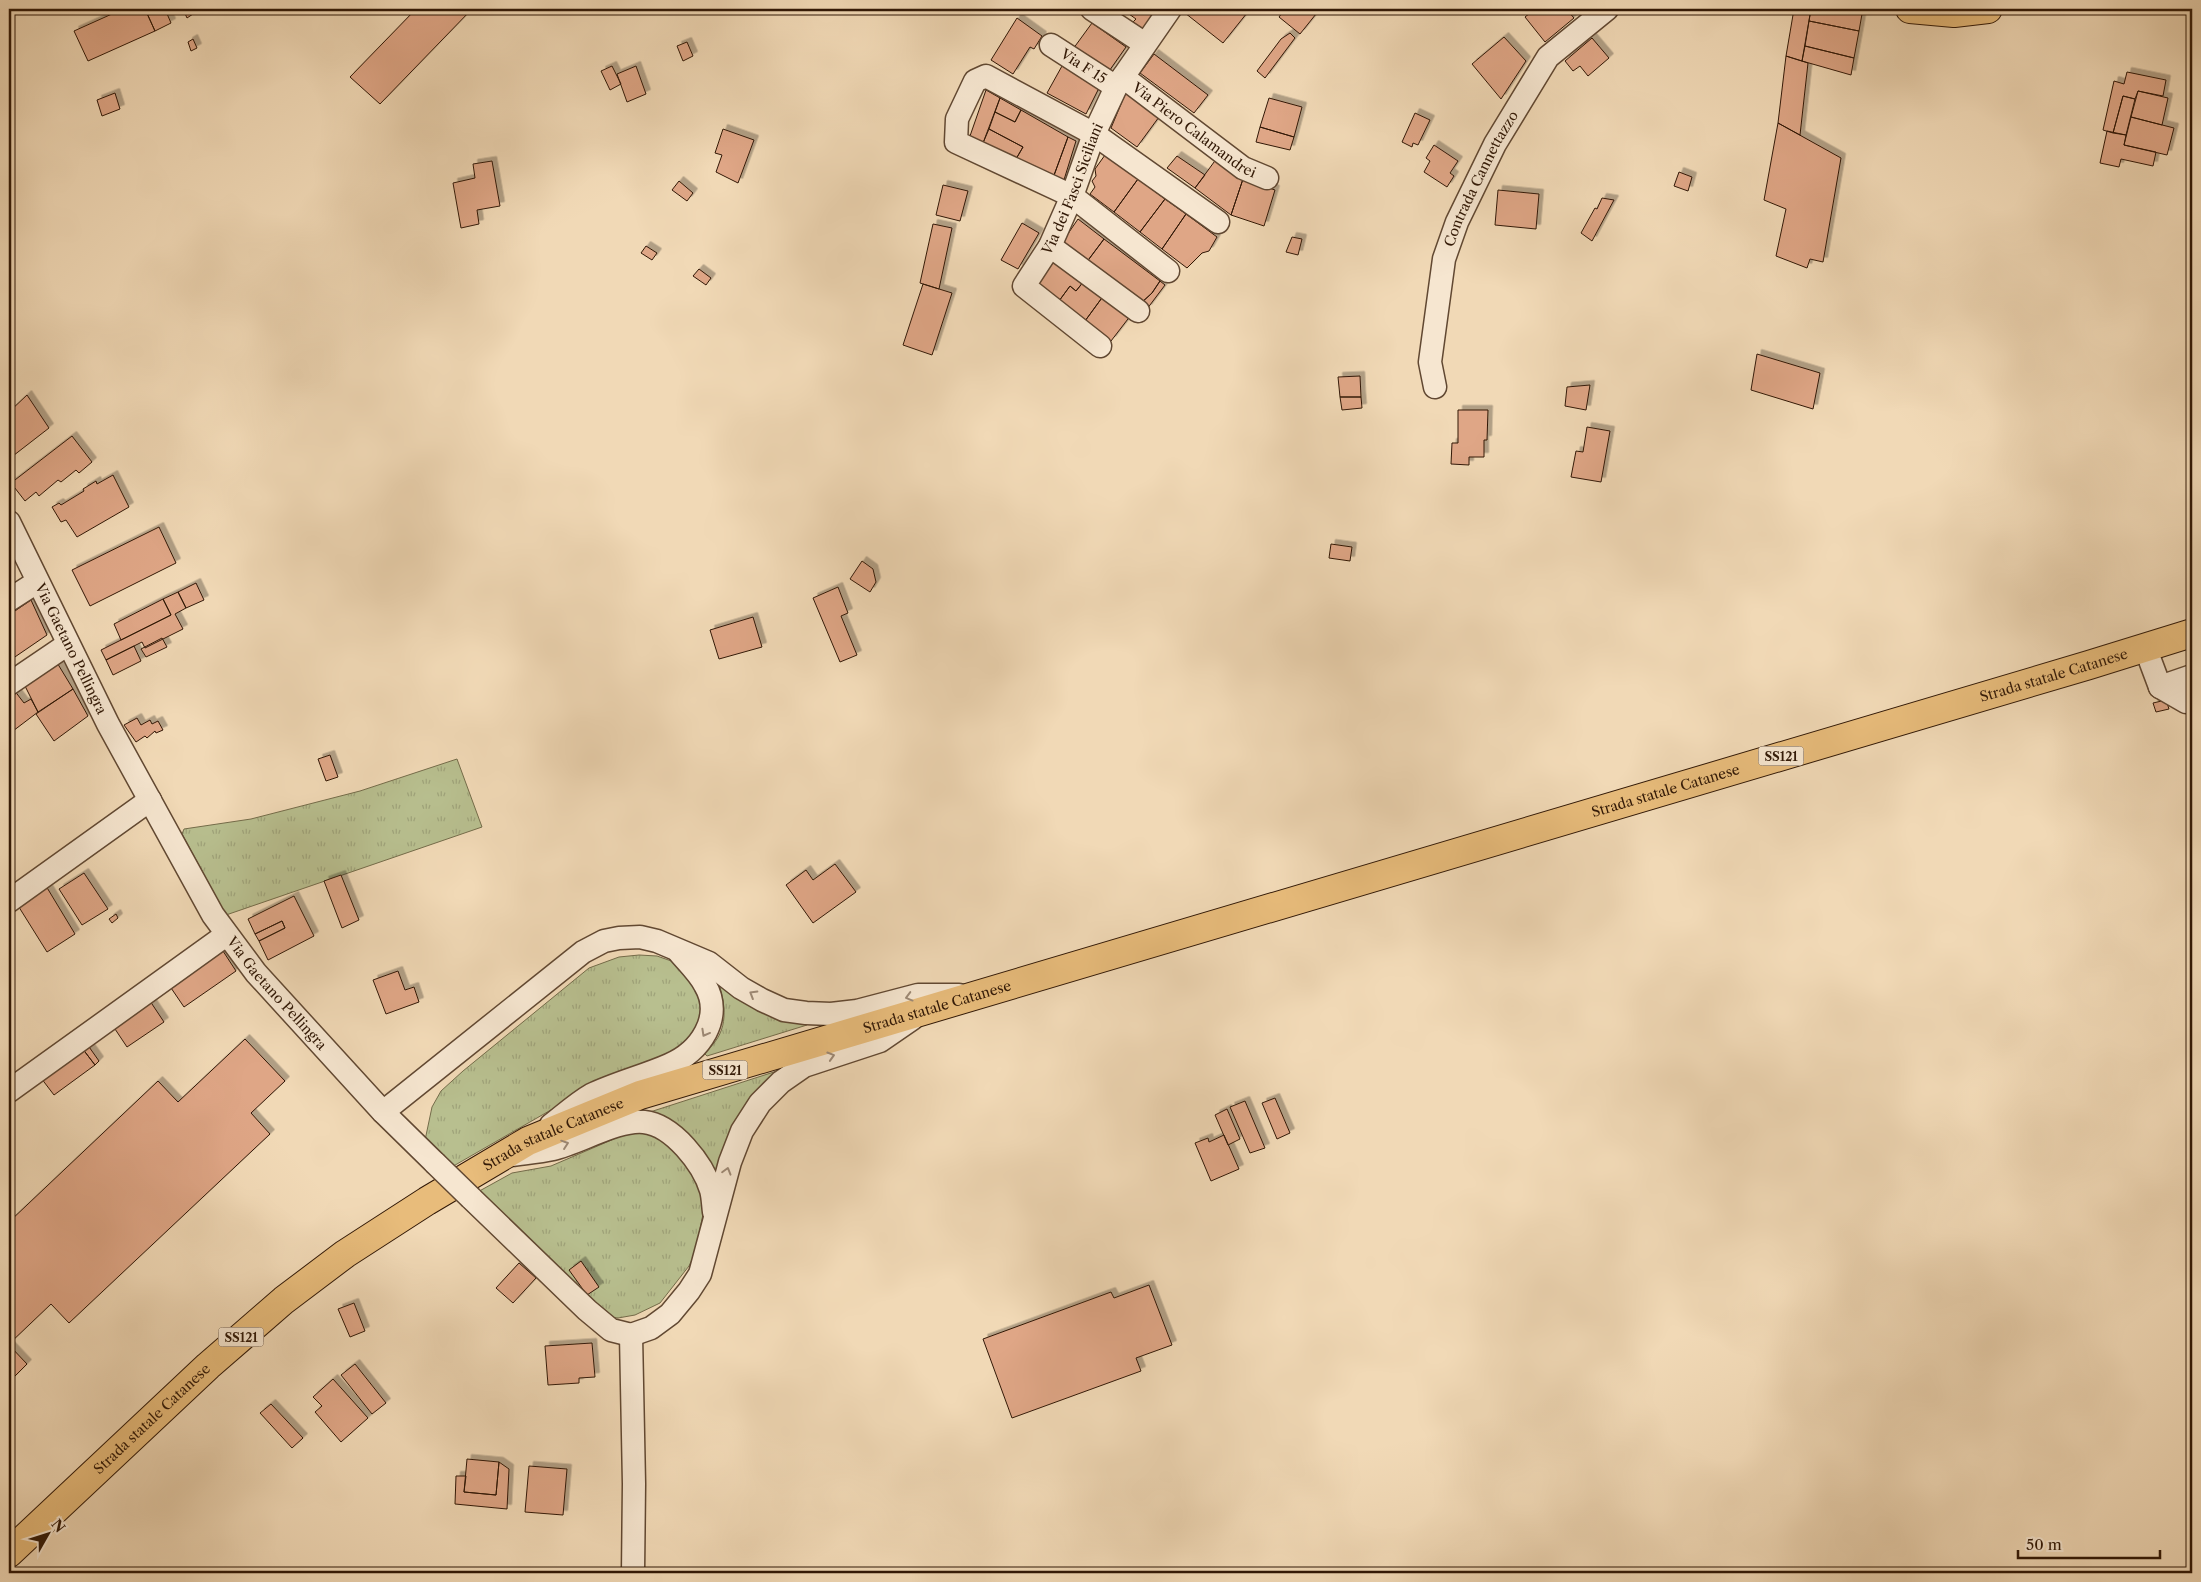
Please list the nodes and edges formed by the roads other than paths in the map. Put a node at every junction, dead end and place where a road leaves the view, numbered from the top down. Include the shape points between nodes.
1 (1092, 9) edge
2 (1170, 9) edge
3 (1607, 9) edge
4 (1910, 9) edge
5 (1988, 9) edge
6 (1145, 44) junction
7 (1051, 45) dead end
8 (1120, 82) junction
9 (1094, 134) junction
10 (1267, 178) dead end
11 (1072, 196) junction
12 (1218, 222) dead end
13 (1050, 246) junction
14 (1168, 271) dead end
15 (1138, 311) dead end
16 (1100, 346) dead end
17 (1435, 387) dead end
18 (9, 522) edge
19 (37, 582) junction
20 (9, 600) edge
21 (2192, 633) edge
22 (65, 637) junction
23 (2145, 648) junction
24 (2192, 676) edge
25 (9, 684) edge
26 (2160, 687) junction
27 (2192, 700) edge
28 (150, 800) junction
29 (9, 901) edge
30 (226, 935) junction
31 (673, 946) junction
32 (975, 995) junction
33 (926, 1010) junction
34 (9, 1091) edge
35 (383, 1112) junction
36 (528, 1141) junction
37 (500, 1156) junction
38 (715, 1218) junction
39 (631, 1335) junction
40 (9, 1553) edge
41 (633, 1573) edge

1 - 6 street
2 - 6 street, Via dei Fasci Siciliani
3 - 17 street, Contrada Cannettazzo via 1548,57 1495,144 1457,222 1444,259 1430,362
4 - 5 main road via 1954,14
6 - 8 street, Via dei Fasci Siciliani
7 - 8 street, Via F 15
8 - 9 street, Via dei Fasci Siciliani
8 - 10 street, Via Piero Calamandrei via 1243,168
9 - 11 street, Via dei Fasci Siciliani
9 - 11 street via 986,76 974,80 957,118 956,142
9 - 12 street
11 - 13 street, Via dei Fasci Siciliani
11 - 14 street
13 - 15 street
13 - 16 street, Via dei Fasci Siciliani via 1024,286
18 - 19 street, Via Gaetano Pellingra
19 - 20 street
19 - 22 street, Via Gaetano Pellingra
21 - 23 main road, Strada statale Catanese / SS121
22 - 25 street
22 - 28 street, Via Gaetano Pellingra
23 - 26 street
23 - 32 main road, Strada statale Catanese / SS121
24 - 26 street
26 - 27 street via 2186,702
28 - 29 street
28 - 30 street, Via Gaetano Pellingra
30 - 34 street
30 - 35 street, Via Gaetano Pellingra via 256,973
32 -> 31 street via 918,995 831,1014 784,1010 742,988 709,963
31 - 35 street via 640,938 619,938 604,941 584,952
31 -> 36 street via 707,987 712,1008 711,1022 704,1037 672,1064 591,1096
32 - 33 main road, Strada statale Catanese / SS121
33 - 36 main road, Strada statale Catanese / SS121 via 640,1095
38 -> 33 street via 742,1131 760,1103 781,1082 820,1059 880,1040
35 - 39 street, Via Gaetano Pellingra, bridge via 593,1315 612,1330
36 - 37 main road, Strada statale Catanese / SS121
37 -> 38 street via 553,1148 628,1123 645,1122 668,1131 688,1149 703,1170 711,1191
37 - 40 main road, Strada statale Catanese / SS121 via 345,1254 284,1300 208,1366
38 - 39 street via 700,1274 689,1291 670,1314 651,1328
39 - 41 street

